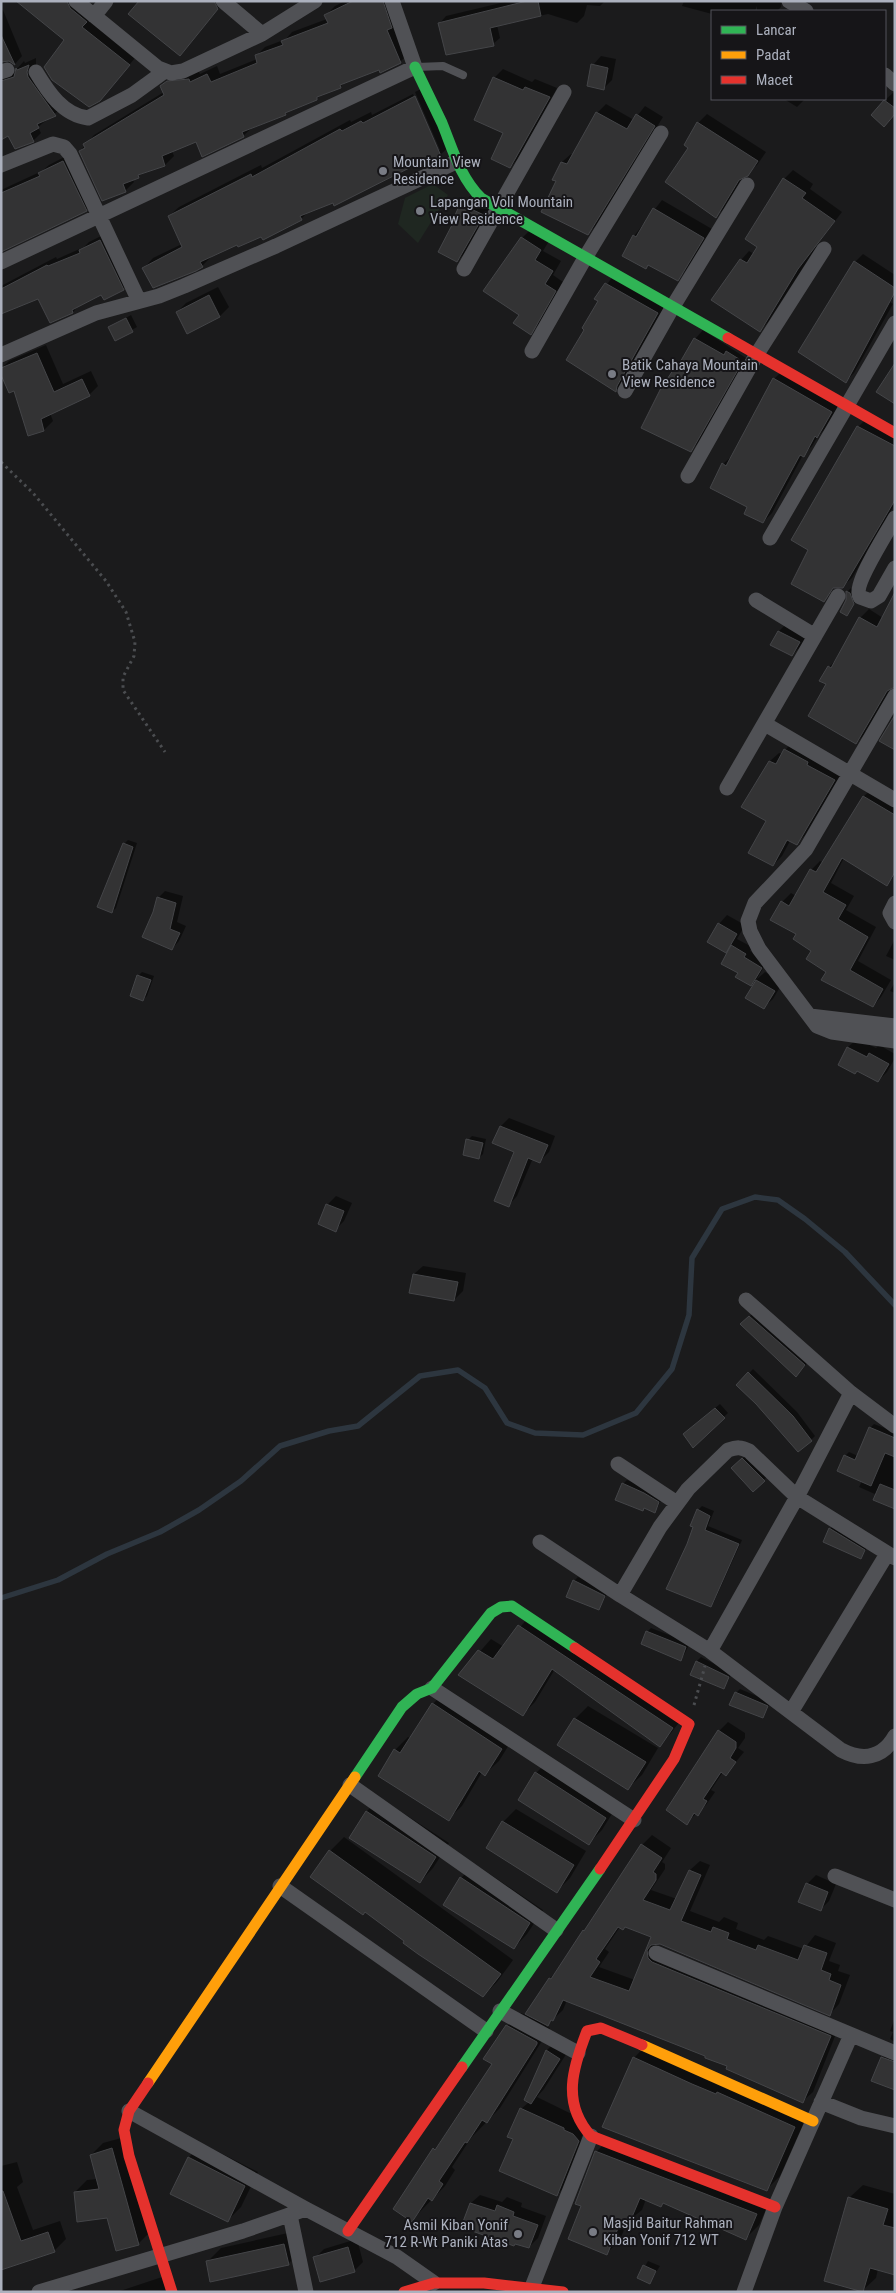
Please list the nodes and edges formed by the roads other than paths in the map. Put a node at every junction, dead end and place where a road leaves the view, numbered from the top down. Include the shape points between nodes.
1 (76, 1) edge
2 (106, 1) edge
3 (223, 1) edge
4 (315, 1) edge
5 (392, 1) edge
6 (789, 1) edge
7 (804, 10) edge
8 (94, 16) junction
9 (262, 34) junction
10 (415, 67) junction
11 (165, 71) junction
12 (36, 72) dead end
13 (463, 75) dead end
14 (886, 75) edge
15 (895, 84) edge
16 (564, 92) dead end
17 (661, 133) dead end
18 (456, 162) junction
19 (1, 165) edge
20 (747, 185) dead end
21 (498, 208) junction
22 (99, 217) junction
23 (824, 249) dead end
24 (585, 258) junction
25 (1, 262) edge
26 (464, 269) dead end
27 (139, 301) junction
28 (672, 308) junction
29 (895, 323) edge
30 (532, 351) dead end
31 (757, 354) junction
32 (1, 355) edge
33 (626, 391) dead end
34 (847, 406) junction
35 (895, 433) edge
36 (688, 476) dead end
37 (895, 518) edge
38 (770, 538) dead end
39 (895, 568) edge
40 (838, 596) dead end
41 (756, 600) dead end
42 (815, 636) junction
43 (895, 696) edge
44 (765, 724) junction
45 (849, 773) junction
46 (727, 788) dead end
47 (895, 800) edge
48 (895, 903) edge
49 (895, 922) edge
50 (810, 1016) junction
51 (895, 1026) edge
52 (895, 1041) edge
53 (746, 1300) dead end
54 (851, 1393) junction
55 (895, 1426) edge
56 (618, 1464) dead end
57 (797, 1497) junction
58 (678, 1503) junction
59 (540, 1542) dead end
60 (891, 1556) edge
61 (620, 1595) junction
62 (710, 1651) junction
63 (432, 1688) junction
64 (791, 1712) junction
65 (895, 1736) edge
66 (350, 1785) junction
67 (634, 1820) junction
68 (836, 1876) dead end
69 (280, 1886) junction
70 (895, 1900) edge
71 (556, 1930) junction
72 (656, 1953) dead end
73 (500, 2011) junction
74 (486, 2031) junction
75 (851, 2035) junction
76 (578, 2053) junction
77 (895, 2053) edge
78 (821, 2102) junction
79 (129, 2110) junction
80 (813, 2121) junction
81 (895, 2126) edge
82 (591, 2136) junction
83 (775, 2207) junction
84 (306, 2209) junction
85 (290, 2214) junction
86 (348, 2231) junction
87 (161, 2255) junction
88 (434, 2283) junction
89 (532, 2287) junction
90 (39, 2292) edge
91 (172, 2292) edge
92 (306, 2292) edge
93 (404, 2292) edge
94 (563, 2292) edge
95 (744, 2292) edge

1 - 8 street
2 - 8 street
3 - 9 street
4 - 9 street
5 - 10 street
6 - 7 street
8 - 11 street
9 - 11 street via 182,71
10 - 13 lane via 443,66
10 - 18 street
10 - 22 street
11 - 12 street via 132,95 88,118 67,111
14 - 15 street
16 - 21 street
17 - 24 street
18 - 21 street via 476,193
18 - 27 street via 260,253 159,296
19 - 22 street via 53,144 64,147
20 - 28 street
21 - 24 street
21 - 26 street
22 - 25 street
22 - 27 street
23 - 31 street
24 - 28 street
24 - 30 street
27 - 32 street via 96,313
28 - 31 street
28 - 33 street
29 - 34 street
31 - 34 street
31 - 36 street
34 - 35 street
34 - 38 street
37 - 39 street via 862,578 858,590 860,597 871,601 877,598
40 - 42 street
41 - 42 street
42 - 44 street
43 - 45 street
44 - 45 street
44 - 46 street
45 - 47 street
45 - 50 street via 806,848 755,903 749,914 750,931 759,949
48 - 49 street via 890,913
50 - 51 street
50 - 52 street via 817,1026 826,1030
53 - 54 street
54 - 55 street
54 - 57 street
56 - 58 street
57 - 58 street via 749,1451 735,1448 728,1450
57 - 60 street
57 - 62 street
58 - 61 street
59 - 61 street
60 - 64 street
61 - 62 street
62 - 64 street
63 - 66 street via 417,1694 402,1707
63 - 67 street
63 - 67 street via 491,1612 512,1606 689,1724 674,1759
64 - 65 street via 853,1757 869,1757 882,1752
66 - 69 street
66 - 71 street
67 - 71 street
68 - 70 street
69 - 74 street
69 - 79 street
71 - 73 street
72 - 75 street
73 - 74 street
73 - 76 street
74 - 86 street
75 - 77 street
75 - 78 street
76 - 80 street via 587,2031 601,2028
76 - 82 street via 574,2063 573,2091 578,2116
78 - 80 street
78 - 81 street via 861,2118
79 - 84 street
79 - 87 street via 124,2130 129,2156
80 - 83 street
82 - 83 street
82 - 89 street
83 - 95 street
84 - 85 street
84 - 86 street
85 - 87 street
85 - 92 street
86 - 88 street via 397,2257
87 - 90 street
87 - 91 street
88 - 89 street
88 - 93 street
89 - 94 street

